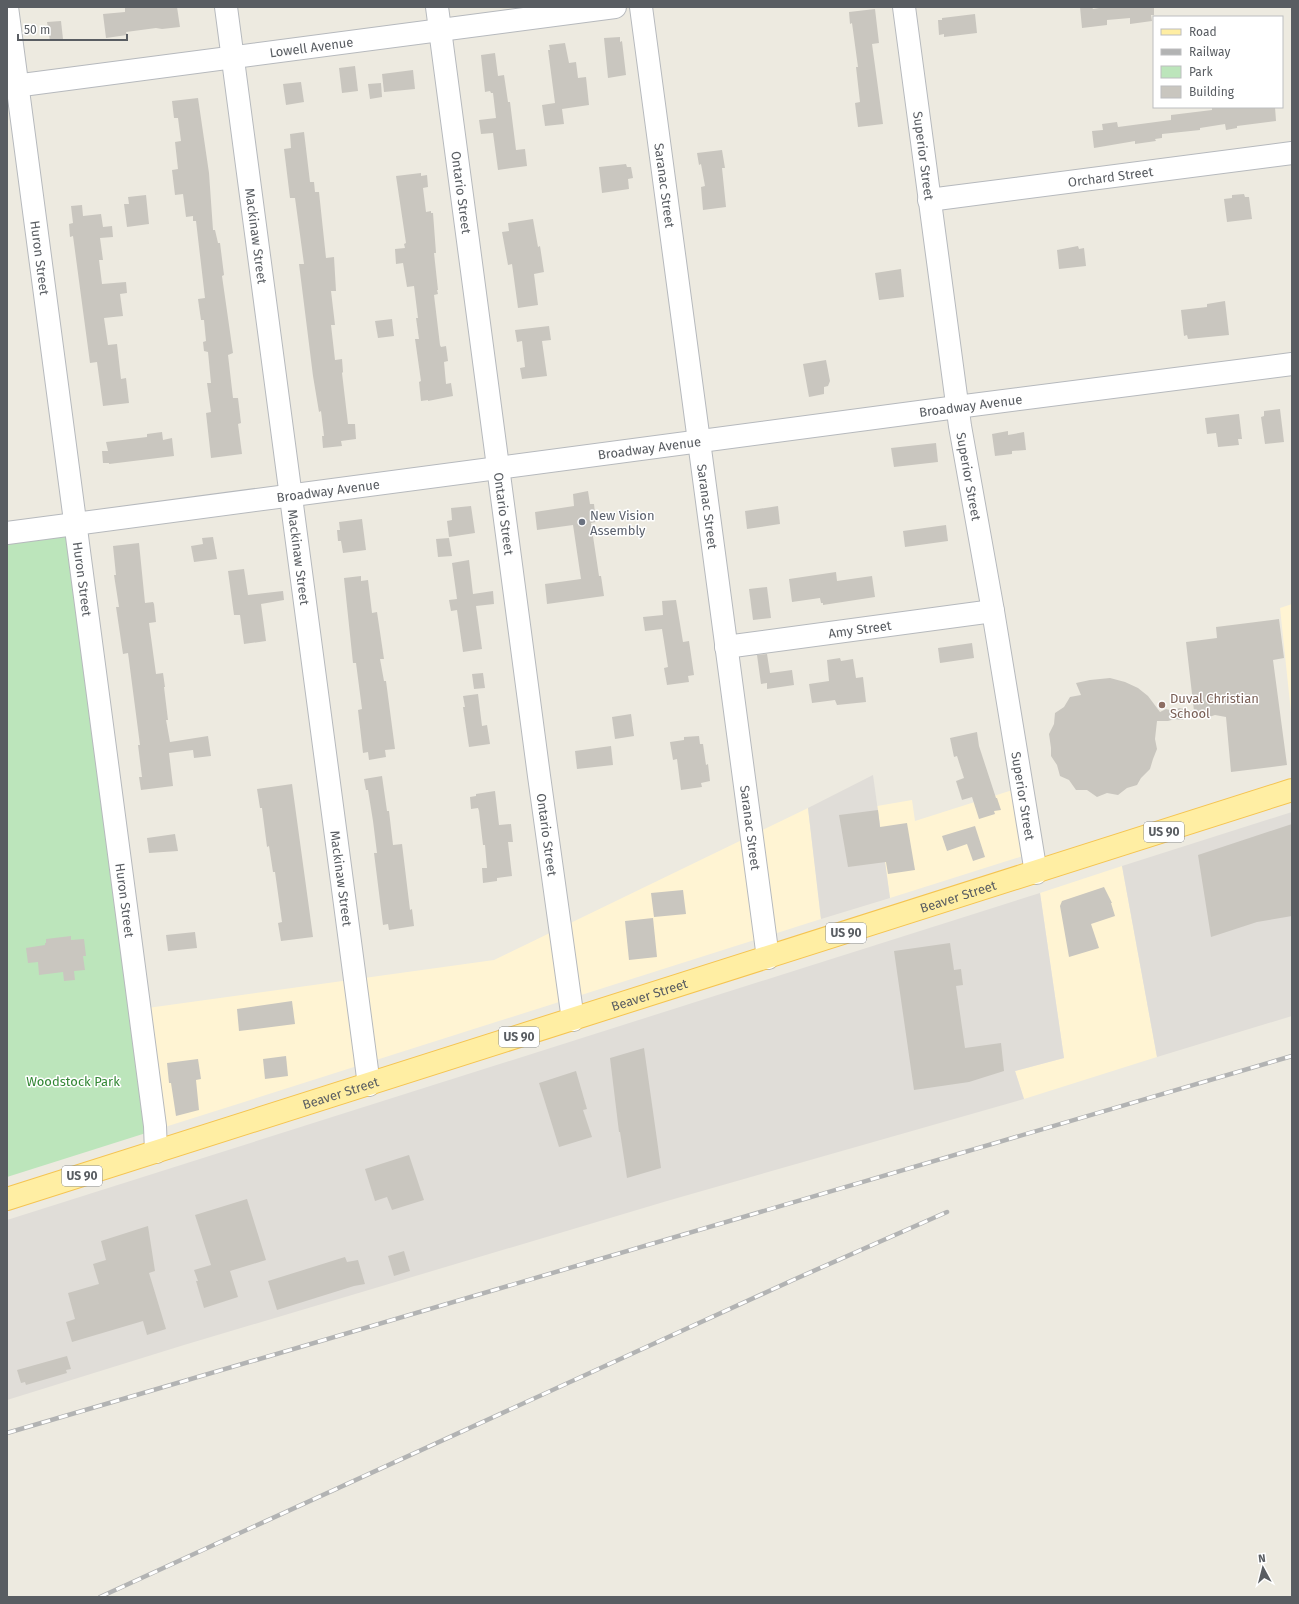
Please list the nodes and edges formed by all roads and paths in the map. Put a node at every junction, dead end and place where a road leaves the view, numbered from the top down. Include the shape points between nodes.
1 (7, 7) edge
2 (226, 7) edge
3 (437, 7) edge
4 (615, 7) edge
5 (641, 7) edge
6 (904, 7) edge
7 (440, 29) junction
8 (232, 56) junction
9 (12, 86) edge
10 (1292, 153) edge
11 (929, 200) junction
12 (1292, 364) edge
13 (957, 407) junction
14 (698, 441) junction
15 (498, 467) junction
16 (290, 494) junction
17 (75, 523) junction
18 (7, 532) edge
19 (993, 611) junction
20 (726, 647) junction
21 (1292, 790) edge
22 (1036, 873) junction
23 (768, 958) junction
24 (573, 1020) junction
25 (369, 1084) junction
26 (156, 1152) junction
27 (7, 1199) edge

1 - 9 street, Huron Street
2 - 8 street, Mackinaw Street
3 - 7 street, Ontario Street
4 - 7 street, Lowell Avenue
5 - 14 street, Saranac Street
6 - 11 street, Superior Street
7 - 8 street, Lowell Avenue
7 - 15 street, Ontario Street
8 - 9 street, Lowell Avenue
8 - 16 street, Mackinaw Street
9 - 17 street, Huron Street
10 - 11 street, Orchard Street
11 - 13 street, Superior Street
12 - 13 street, Broadway Avenue
13 - 14 street, Broadway Avenue
13 - 19 street, Superior Street
14 - 15 street, Broadway Avenue
14 - 20 street, Saranac Street
15 - 16 street, Broadway Avenue
15 - 24 street, Ontario Street
16 - 17 street, Broadway Avenue
16 - 25 street, Mackinaw Street
17 - 18 street, Broadway Avenue
17 - 26 street, Huron Street via 155,1126
19 - 20 street, Amy Street
19 - 22 street, Superior Street
20 - 23 street, Saranac Street
21 - 22 main road, Beaver Street / US 90
22 - 23 main road, Beaver Street / US 90
23 - 24 main road, Beaver Street / US 90
24 - 25 main road, Beaver Street / US 90
25 - 26 main road, Beaver Street / US 90
26 - 27 main road, Beaver Street / US 90

